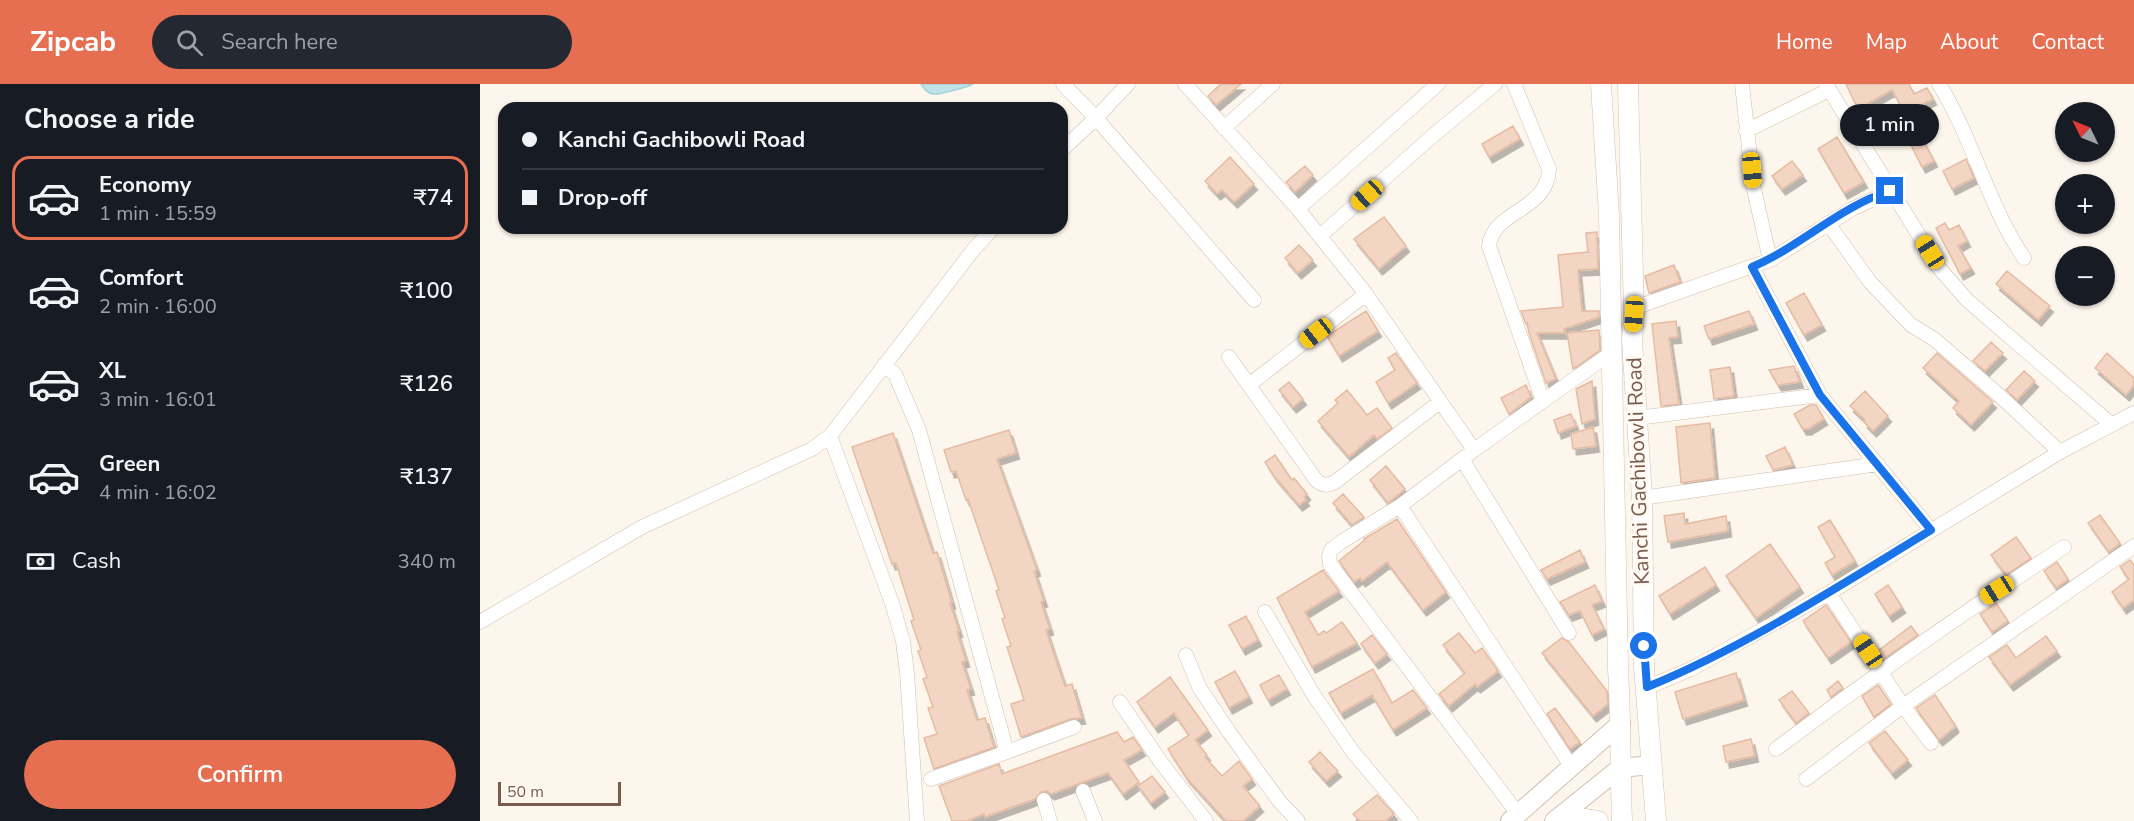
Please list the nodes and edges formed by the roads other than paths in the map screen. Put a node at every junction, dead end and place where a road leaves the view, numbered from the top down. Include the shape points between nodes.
1 (1063, 84) edge
2 (1128, 84) edge
3 (1185, 84) edge
4 (1273, 84) edge
5 (1495, 84) edge
6 (1514, 84) edge
7 (1601, 84) edge
8 (1628, 84) edge
9 (1742, 84) edge
10 (1940, 84) edge
11 (1435, 85) edge
12 (1828, 87) edge
13 (1096, 118) junction
14 (1224, 128) junction
15 (1746, 131) junction
16 (1068, 144) edge
17 (1890, 191) junction
18 (1298, 209) junction
19 (1828, 223) junction
20 (988, 234) edge
21 (1320, 236) junction
22 (2024, 258) dead end
23 (1770, 260) junction
24 (1752, 267) junction
25 (1366, 294) junction
26 (1254, 300) dead end
27 (1634, 308) junction
28 (1611, 353) junction
29 (1229, 357) dead end
30 (885, 365) junction
31 (1249, 385) junction
32 (1820, 395) junction
33 (1543, 401) junction
34 (1440, 402) junction
35 (2133, 415) edge
36 (1637, 418) junction
37 (2111, 424) junction
38 (830, 436) junction
39 (1474, 450) junction
40 (2060, 452) junction
41 (1462, 459) junction
42 (1878, 464) junction
43 (1642, 498) junction
44 (1400, 506) junction
45 (1931, 530) junction
46 (2134, 546) edge
47 (2064, 547) dead end
48 (1829, 593) junction
49 (1265, 612) dead end
50 (480, 622) edge
51 (1569, 633) dead end
52 (1186, 655) dead end
53 (1644, 667) junction
54 (1618, 668) junction
55 (1881, 670) junction
56 (1647, 687) junction
57 (1120, 702) dead end
58 (1903, 706) junction
59 (1621, 723) junction
60 (1074, 727) dead end
61 (1930, 743) dead end
62 (1776, 749) dead end
63 (1007, 752) junction
64 (1651, 765) junction
65 (1571, 766) junction
66 (1620, 768) junction
67 (932, 779) dead end
68 (1806, 779) dead end
69 (1083, 791) dead end
70 (1044, 800) dead end
71 (1514, 818) edge
72 (917, 821) edge
73 (1050, 821) edge
74 (1095, 821) edge
75 (1206, 821) edge
76 (1298, 821) edge
77 (1411, 821) edge
78 (1556, 821) edge
79 (1598, 821) edge
80 (1622, 821) edge
81 (1656, 821) edge

1 - 13 street
2 - 13 street
3 - 14 street
4 - 14 street
5 - 21 street
6 - 33 street via 1549,170 1549,182 1543,192 1497,227 1490,235 1489,246
7 - 28 main road, Kanchi Gachibowli Road via 1609,215
8 - 27 main road, Kanchi Gachibowli Road
9 - 15 street
10 - 22 street via 2008,236
11 - 18 street
12 - 15 street
12 - 17 street
13 - 16 street
13 - 26 street
14 - 18 street
15 - 23 street
17 - 19 street
17 - 37 street via 1939,268 1967,300
18 - 21 street
19 - 23 street
19 - 40 street via 1870,282 1911,325 1935,339
20 - 30 street
21 - 25 street
23 - 24 street
24 - 27 street
24 - 32 street
25 - 31 street
25 - 34 street
27 - 36 main road, Kanchi Gachibowli Road
28 - 33 street
28 - 54 main road, Kanchi Gachibowli Road
29 - 31 street
30 - 38 street
30 - 63 street via 895,374 920,430
31 - 34 street via 1316,480 1328,486
32 - 36 street
32 - 42 street
33 - 39 street
34 - 39 street
35 - 37 street
36 - 43 main road, Kanchi Gachibowli Road
37 - 40 street
38 - 50 street via 812,449 642,527
38 - 72 street via 903,641
39 - 41 street
40 - 45 street
41 - 44 street
41 - 51 street
42 - 43 street
42 - 45 street
43 - 53 main road, Kanchi Gachibowli Road
44 - 65 street
44 - 71 street via 1331,550 1330,564
45 - 48 street
46 - 58 street
47 - 55 street
48 - 55 street
48 - 56 street via 1691,669
49 - 77 street via 1353,752
52 - 76 street via 1199,687 1229,732
53 - 54 main road
53 - 56 main road, Kanchi Gachibowli Road
54 - 59 main road, Kanchi Gachibowli Road
55 - 58 street
55 - 62 street
56 - 64 main road, Kanchi Gachibowli Road
57 - 75 street
58 - 61 street
58 - 68 street
59 - 65 street
59 - 66 main road, Kanchi Gachibowli Road
60 - 63 street
63 - 67 street
64 - 66 street
64 - 81 main road, Kanchi Gachibowli Road
65 - 71 street
66 - 78 street
66 - 80 main road, Kanchi Gachibowli Road
69 - 74 street
70 - 73 street
78 - 79 main road

